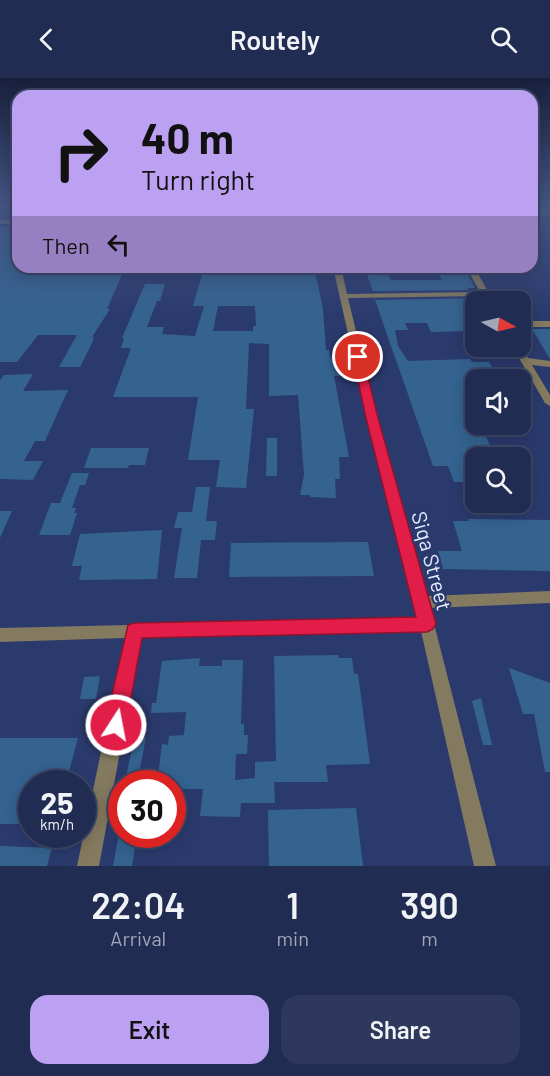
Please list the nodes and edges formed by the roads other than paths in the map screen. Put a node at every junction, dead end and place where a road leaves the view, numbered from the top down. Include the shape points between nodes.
1 (338, 273) edge
2 (473, 273) edge
3 (484, 291) edge
4 (344, 296) junction
5 (465, 298) edge
6 (531, 324) edge
7 (550, 324) edge
8 (523, 357) edge
9 (526, 361) junction
10 (550, 364) edge
11 (550, 403) edge
12 (550, 597) edge
13 (420, 602) junction
14 (427, 624) junction
15 (134, 631) junction
16 (0, 635) edge
17 (88, 866) edge
18 (485, 866) edge

1 - 4 street, Siqa Street
2 - 3 street
4 - 5 street
4 - 13 street, Siqa Street
6 - 7 street
8 - 9 street
9 - 10 street
9 - 11 street
12 - 13 street
13 - 14 street, Siqa Street
14 - 15 street
14 - 18 street, Siqa Street
15 - 16 street
15 - 17 street

